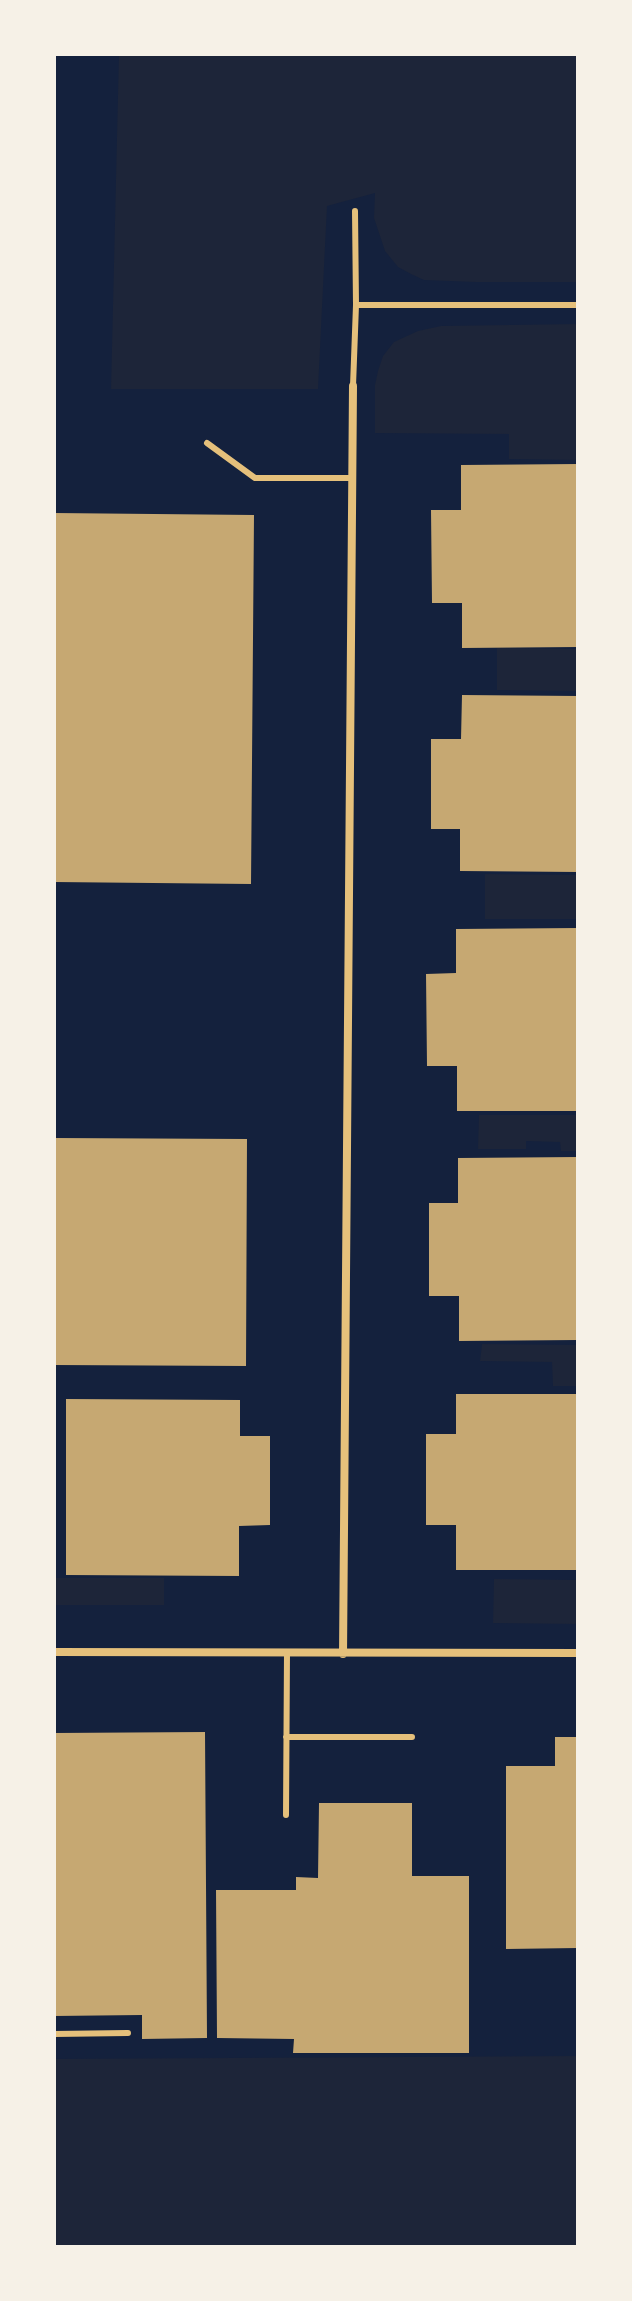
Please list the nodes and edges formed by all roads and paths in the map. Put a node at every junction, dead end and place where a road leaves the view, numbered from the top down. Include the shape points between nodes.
1 (355, 211) dead end
2 (356, 305) junction
3 (578, 305) edge
4 (353, 386) joint
5 (207, 443) dead end
6 (352, 478) junction
7 (54, 1652) edge
8 (287, 1653) junction
9 (578, 1653) edge
10 (343, 1654) junction
11 (286, 1737) junction
12 (412, 1737) dead end
13 (286, 1815) dead end
14 (128, 2033) dead end
15 (54, 2034) edge

1 - 2 lane
2 - 3 lane
2 - 4 lane
4 - 6 street
5 - 6 lane via 255,478
6 - 10 street
7 - 8 street
8 - 10 street
8 - 11 lane
9 - 10 street
11 - 12 lane
11 - 13 lane
14 - 15 lane

